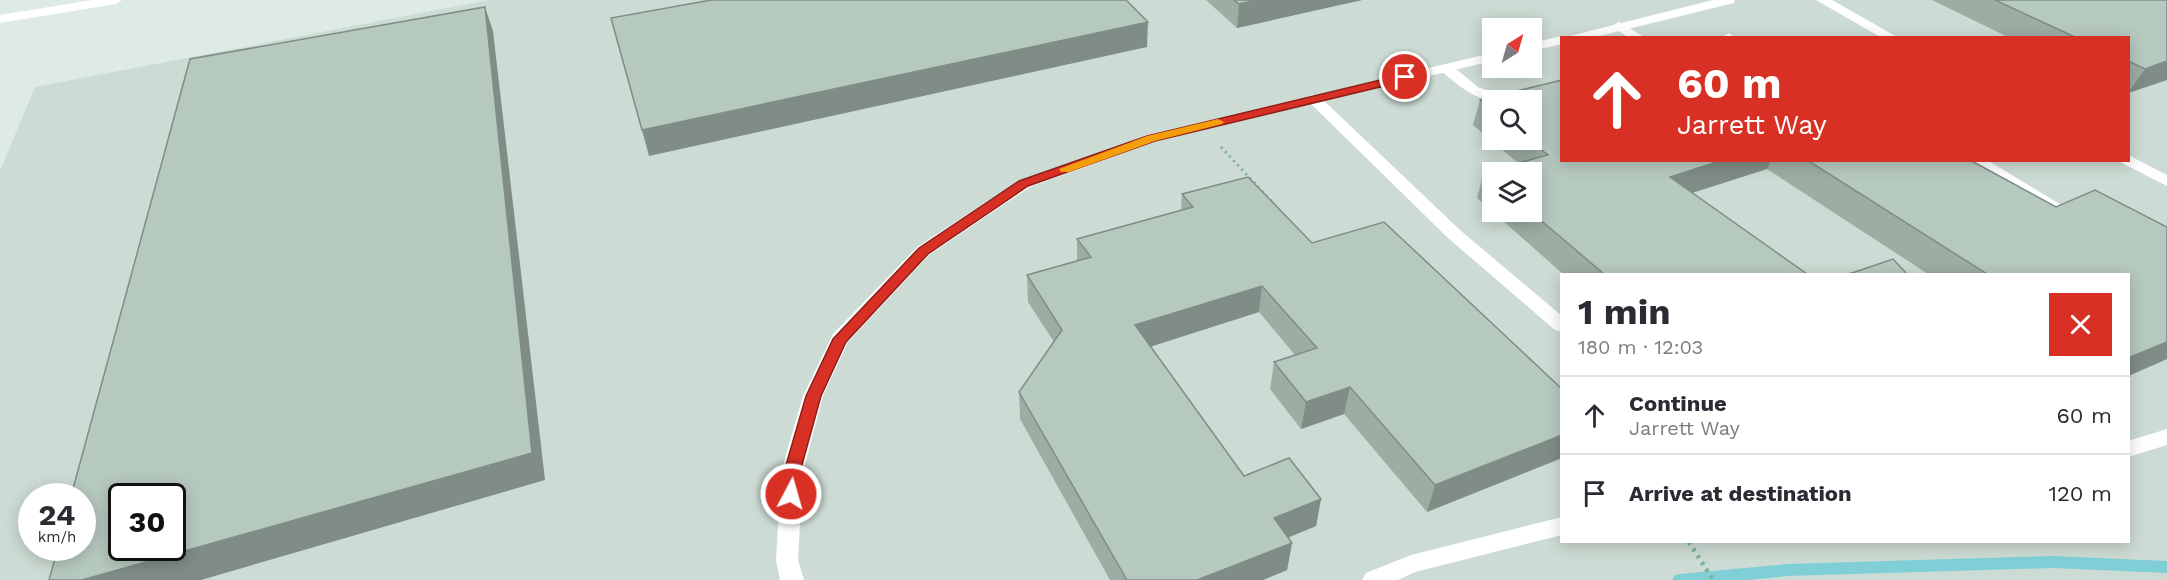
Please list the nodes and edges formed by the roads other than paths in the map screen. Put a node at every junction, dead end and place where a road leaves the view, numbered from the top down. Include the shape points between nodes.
1 (116, 0) edge
2 (1729, 0) edge
3 (1822, 0) edge
4 (0, 19) edge
5 (1619, 26) junction
6 (1580, 36) edge
7 (1636, 36) edge
8 (1889, 36) edge
9 (1560, 40) edge
10 (1542, 45) edge
11 (1482, 59) edge
12 (1446, 68) junction
13 (1482, 93) edge
14 (1314, 99) junction
15 (2130, 161) edge
16 (1978, 162) edge
17 (2167, 181) edge
18 (2055, 206) edge
19 (1560, 324) edge
20 (2167, 437) edge
21 (2130, 449) edge
22 (1560, 527) edge
23 (792, 580) edge
24 (1374, 580) edge

1 - 4 street
2 - 5 street
3 - 8 street
5 - 6 street
5 - 7 street
9 - 10 street
11 - 12 street
12 - 13 street
12 - 14 street
14 - 19 street via 1454,234
14 - 23 street via 1152,138 1024,184 923,251 840,339 813,396 792,472 787,560
15 - 17 street
16 - 18 street
20 - 21 street
22 - 24 street via 1412,564

